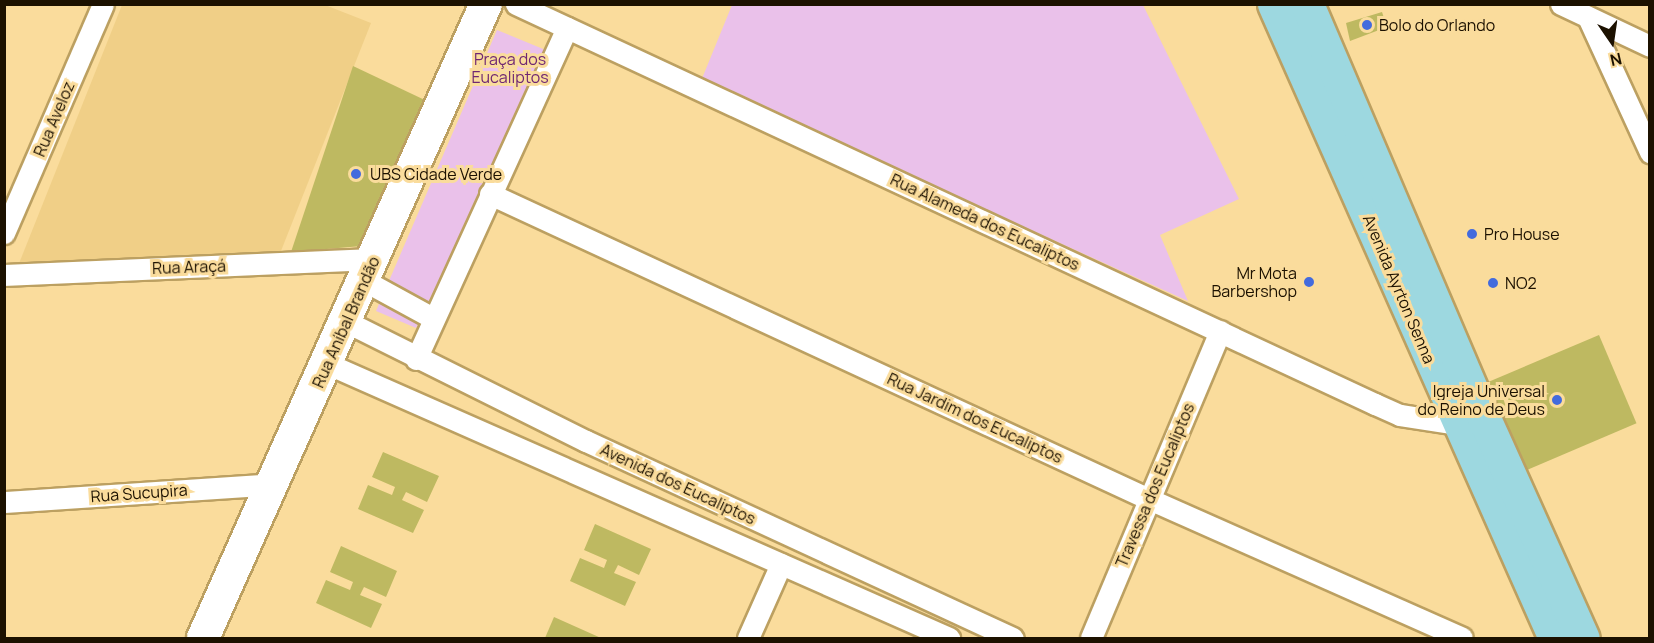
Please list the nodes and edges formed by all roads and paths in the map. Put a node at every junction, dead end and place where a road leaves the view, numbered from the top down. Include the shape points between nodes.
1 (103, 4) edge
2 (486, 4) edge
3 (516, 4) edge
4 (1274, 4) edge
5 (1307, 4) edge
6 (1560, 4) edge
7 (1588, 17) junction
8 (567, 28) junction
9 (1650, 46) edge
10 (1650, 152) edge
11 (490, 194) junction
12 (4, 233) edge
13 (369, 270) junction
14 (4, 275) edge
15 (433, 318) junction
16 (347, 322) junction
17 (1220, 331) junction
18 (416, 359) junction
19 (328, 364) junction
20 (1458, 424) junction
21 (273, 484) junction
22 (1149, 499) junction
23 (4, 502) edge
24 (774, 529) junction
25 (760, 555) junction
26 (781, 564) junction
27 (968, 617) junction
28 (203, 639) edge
29 (748, 639) edge
30 (949, 639) edge
31 (958, 639) edge
32 (1013, 639) edge
33 (1091, 639) edge
34 (1462, 639) edge
35 (1554, 639) edge
36 (1583, 639) edge

1 - 12 street, Rua Aveloz
2 - 13 street, Rua Aníbal Brandão
3 - 8 street, Rua Alameda dos Eucaliptos
4 - 20 main road, Avenida Ayrton Senna
5 - 36 main road, Avenida Ayrton Senna
6 - 7 street
7 - 9 street
7 - 10 street
8 - 11 street
8 - 17 street, Rua Alameda dos Eucaliptos
11 - 15 street
11 - 22 street, Rua Jardim dos Eucaliptos
13 - 14 street, Rua Araçá
13 - 15 street
13 - 16 street, Rua Aníbal Brandão
15 - 18 street
16 - 18 street, Avenida dos Eucaliptos
16 - 19 street, Rua Aníbal Brandão
17 - 20 street, Rua Alameda dos Eucaliptos via 1400,415
17 - 22 street, Travessa dos Eucaliptos
18 - 24 street, Avenida dos Eucaliptos
19 - 21 street, Rua Aníbal Brandão
19 - 25 street, Avenida dos Eucaliptos
20 - 35 main road, Avenida Ayrton Senna
21 - 23 street, Rua Sucupira
21 - 28 street, Rua Aníbal Brandão
22 - 33 street, Travessa dos Eucaliptos
22 - 34 street, Rua Jardim dos Eucaliptos
24 - 25 street
24 - 27 street, Avenida dos Eucaliptos
25 - 26 street, Avenida dos Eucaliptos
26 - 29 street
26 - 30 street, Avenida dos Eucaliptos
27 - 31 street
27 - 32 street, Avenida dos Eucaliptos

